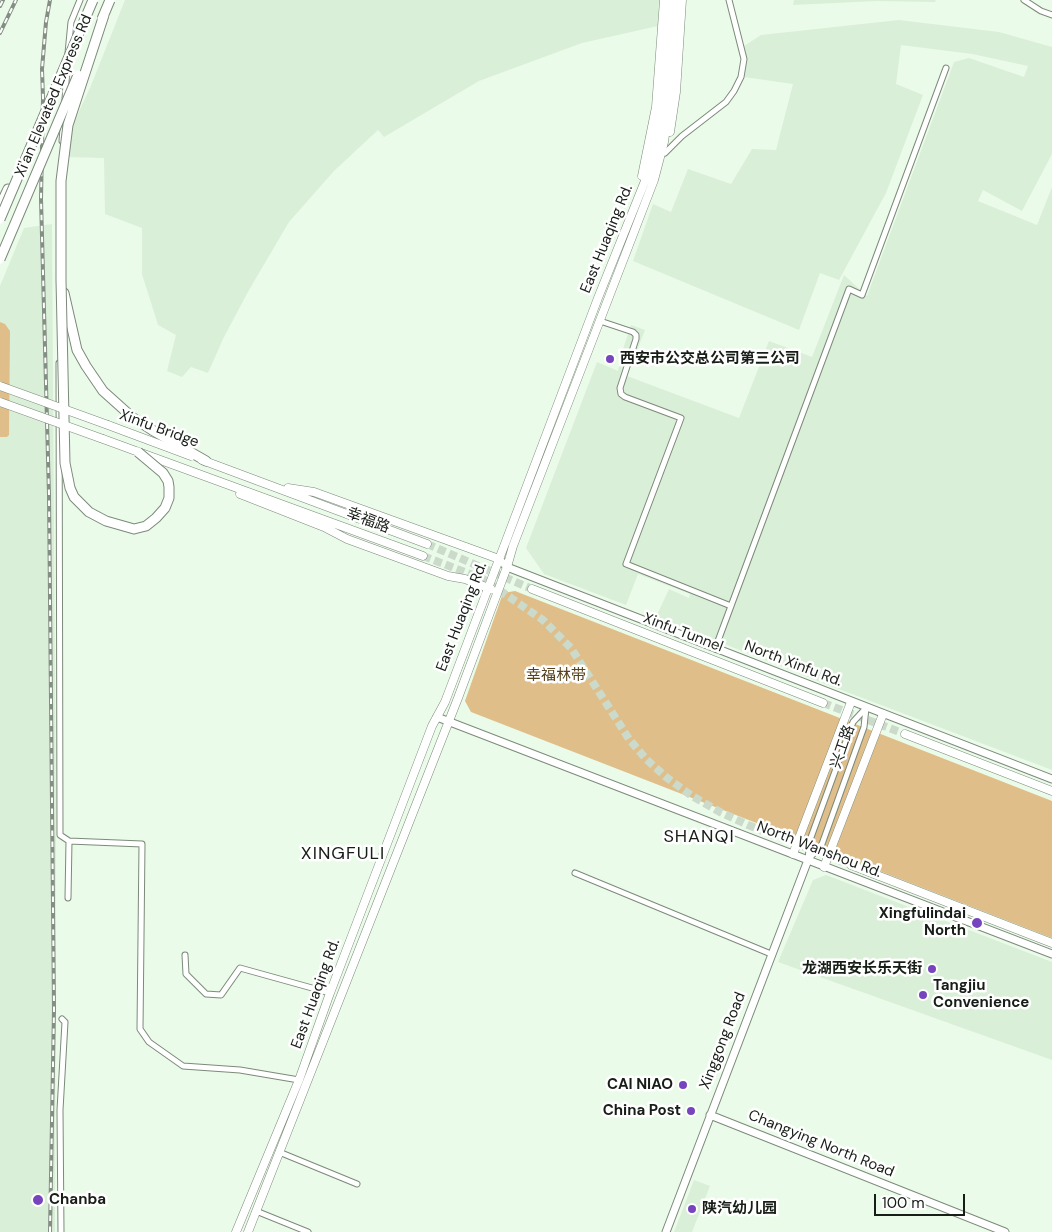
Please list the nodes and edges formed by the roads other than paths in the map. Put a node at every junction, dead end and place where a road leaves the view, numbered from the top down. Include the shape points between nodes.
1 (80, 0) edge
2 (93, 0) edge
3 (110, 0) edge
4 (664, 0) edge
5 (670, 0) edge
6 (676, 0) edge
7 (682, 0) edge
8 (729, 0) edge
9 (1024, 0) edge
10 (104, 15) junction
11 (1052, 15) edge
12 (946, 68) dead end
13 (35, 135) junction
14 (62, 141) dead end
15 (666, 153) junction
16 (0, 206) edge
17 (634, 208) junction
18 (0, 219) edge
19 (635, 230) junction
20 (0, 259) edge
21 (61, 280) junction
22 (600, 321) junction
23 (59, 355) dead end
24 (0, 386) edge
25 (0, 402) edge
26 (138, 452) junction
27 (206, 462) junction
28 (212, 479) junction
29 (271, 486) junction
30 (308, 499) joint
31 (303, 512) joint
32 (427, 544) tunnel mouth
33 (423, 556) tunnel mouth
34 (499, 559) junction
35 (507, 567) junction
36 (488, 588) junction
37 (532, 589) tunnel mouth
38 (498, 592) junction
39 (731, 606) junction
40 (715, 649) junction
41 (851, 702) junction
42 (823, 703) tunnel mouth
43 (866, 708) junction
44 (884, 714) junction
45 (437, 716) junction
46 (448, 720) junction
47 (905, 734) tunnel mouth
48 (1052, 779) edge
49 (1052, 791) edge
50 (69, 841) junction
51 (793, 854) junction
52 (808, 860) junction
53 (851, 865) tunnel mouth
54 (824, 867) junction
55 (575, 873) dead end
56 (68, 898) dead end
57 (1052, 943) edge
58 (770, 954) junction
59 (1052, 954) edge
60 (185, 955) dead end
61 (330, 993) junction
62 (62, 1019) dead end
63 (299, 1080) junction
64 (710, 1115) junction
65 (279, 1152) junction
66 (357, 1184) dead end
67 (256, 1211) junction
68 (61, 1232) edge
69 (236, 1232) edge
70 (248, 1232) edge
71 (308, 1232) edge
72 (666, 1232) edge
73 (1005, 1232) edge

1 - 14 street via 71,22
2 - 13 highway, Xi'an Elevated Express Rd, bridge
3 - 10 highway, Xi'an Elevated Express Rd, bridge
4 - 17 main road via 656,107
5 - 17 main road, East Huaqing Rd. via 659,128 651,162
6 - 19 main road, East Huaqing Rd. via 667,123 654,180
7 - 15 main road via 675,105
8 - 15 street via 744,59 741,78 726,102 682,136
9 - 11 street
10 - 20 highway, Xi'an Elevated Express Rd, bridge
10 - 21 highway, bridge via 68,125 60,199
12 - 39 street via 862,294 849,290
13 - 16 highway, bridge
13 - 18 highway, Xi'an Elevated Express Rd, bridge
15 - 19 main road via 656,188
17 - 34 main road, East Huaqing Rd.
19 - 22 main road, East Huaqing Rd.
21 - 26 highway, bridge via 65,463 74,497 89,512 106,521 134,529 146,526 165,508 169,487 163,473
21 - 27 highway, bridge via 77,350 104,391 139,421
22 - 35 main road, East Huaqing Rd. via 512,546
22 - 39 street via 636,335 621,394 681,418 626,564
23 - 50 street via 60,835
24 - 27 main road, Xinfu Bridge, bridge
25 - 26 main road, Xinfu Bridge, bridge
26 - 28 main road, Xinfu Bridge
27 - 29 main road, Xinfu Bridge
28 - 31 main road, Xinfu Bridge
28 - 36 main road via 251,500 347,539
29 - 30 main road, Xinfu Bridge
29 - 34 main road via 314,492
30 - 32 main road, 幸福路
31 - 33 main road, 幸福路
34 - 35 main road, North Xinfu Rd.
34 - 36 main road, East Huaqing Rd.
35 - 38 main road, East Huaqing Rd.
35 - 40 main road, North Xinfu Rd.
36 - 38 main road
36 - 45 main road, East Huaqing Rd.
37 - 42 main road, Xinfu Tunnel
38 - 46 main road, East Huaqing Rd.
39 - 40 street
40 - 41 main road, North Xinfu Rd.
41 - 43 main road, North Xinfu Rd.
41 - 51 main road
43 - 44 main road, North Xinfu Rd.
43 - 52 street, 兴工路 via 864,727 822,844
43 - 52 street, 兴工路 via 853,722 810,840
44 - 48 main road, North Xinfu Rd.
44 - 54 main road
45 - 46 main road, North Wanshou Rd.
45 - 61 main road, East Huaqing Rd.
46 - 51 main road, North Wanshou Rd.
46 - 65 main road, East Huaqing Rd.
47 - 49 main road
50 - 56 street
50 - 63 street via 142,844 140,1029 149,1042 184,1066 240,1070
51 - 52 main road, North Wanshou Rd.
52 - 54 main road, North Wanshou Rd.
52 - 58 main road, Xinggong Road
53 - 57 main road
54 - 59 main road, North Wanshou Rd.
55 - 58 street
58 - 64 main road, Xinggong Road
60 - 61 street via 186,974 206,994 221,995 240,968
61 - 63 main road, East Huaqing Rd.
62 - 68 street
63 - 69 main road, East Huaqing Rd.
64 - 72 main road, Xinggong Road
64 - 73 main road, Changying North Road
65 - 66 street
65 - 67 main road, East Huaqing Rd.
67 - 70 main road, East Huaqing Rd.
67 - 71 street

